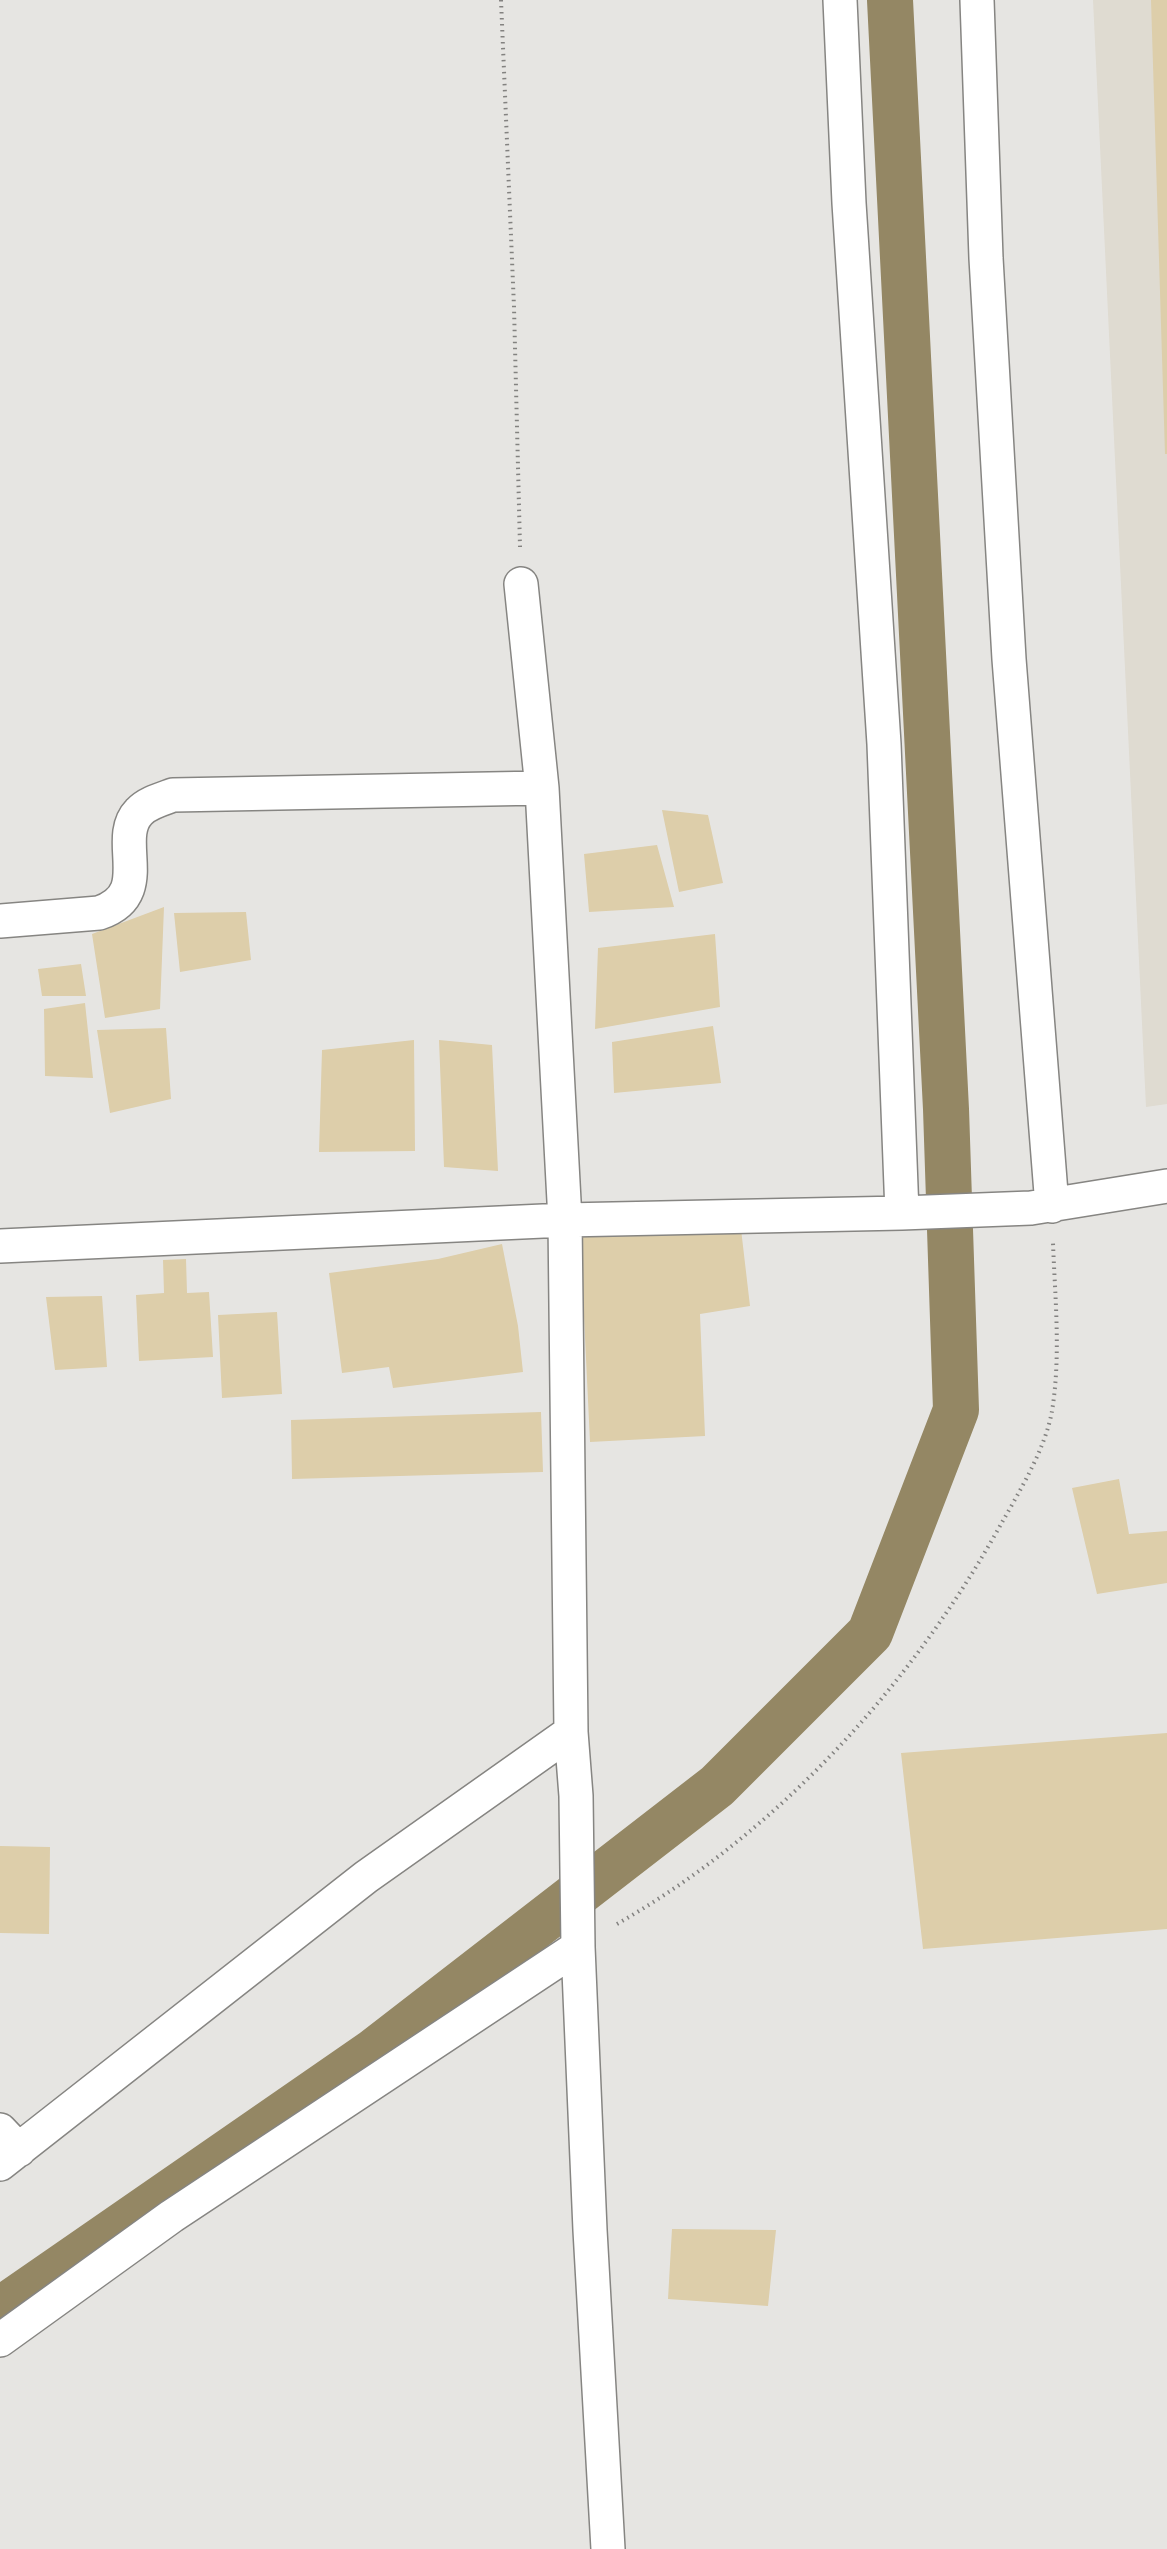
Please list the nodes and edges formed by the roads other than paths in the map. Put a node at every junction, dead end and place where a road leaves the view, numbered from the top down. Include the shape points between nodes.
1 (840, 0) edge
2 (977, 0) edge
3 (521, 584) road end
4 (542, 788) junction
5 (0, 921) edge
6 (1167, 1186) edge
7 (1041, 1207) junction
8 (910, 1213) junction
9 (565, 1220) junction
10 (0, 1246) edge
11 (571, 1732) junction
12 (578, 1947) junction
13 (6, 2148) edge
14 (0, 2340) edge
15 (608, 2549) edge

1 - 8 street
2 - 7 street via 986,258
3 - 4 street
4 - 5 street via 173,795 138,812 132,825 127,888 114,908 99,913
4 - 9 street
6 - 7 street
7 - 8 street
8 - 9 street
9 - 10 street
9 - 11 street
11 - 12 street
11 - 13 street via 366,1877
12 - 14 street via 172,2216
12 - 15 street

